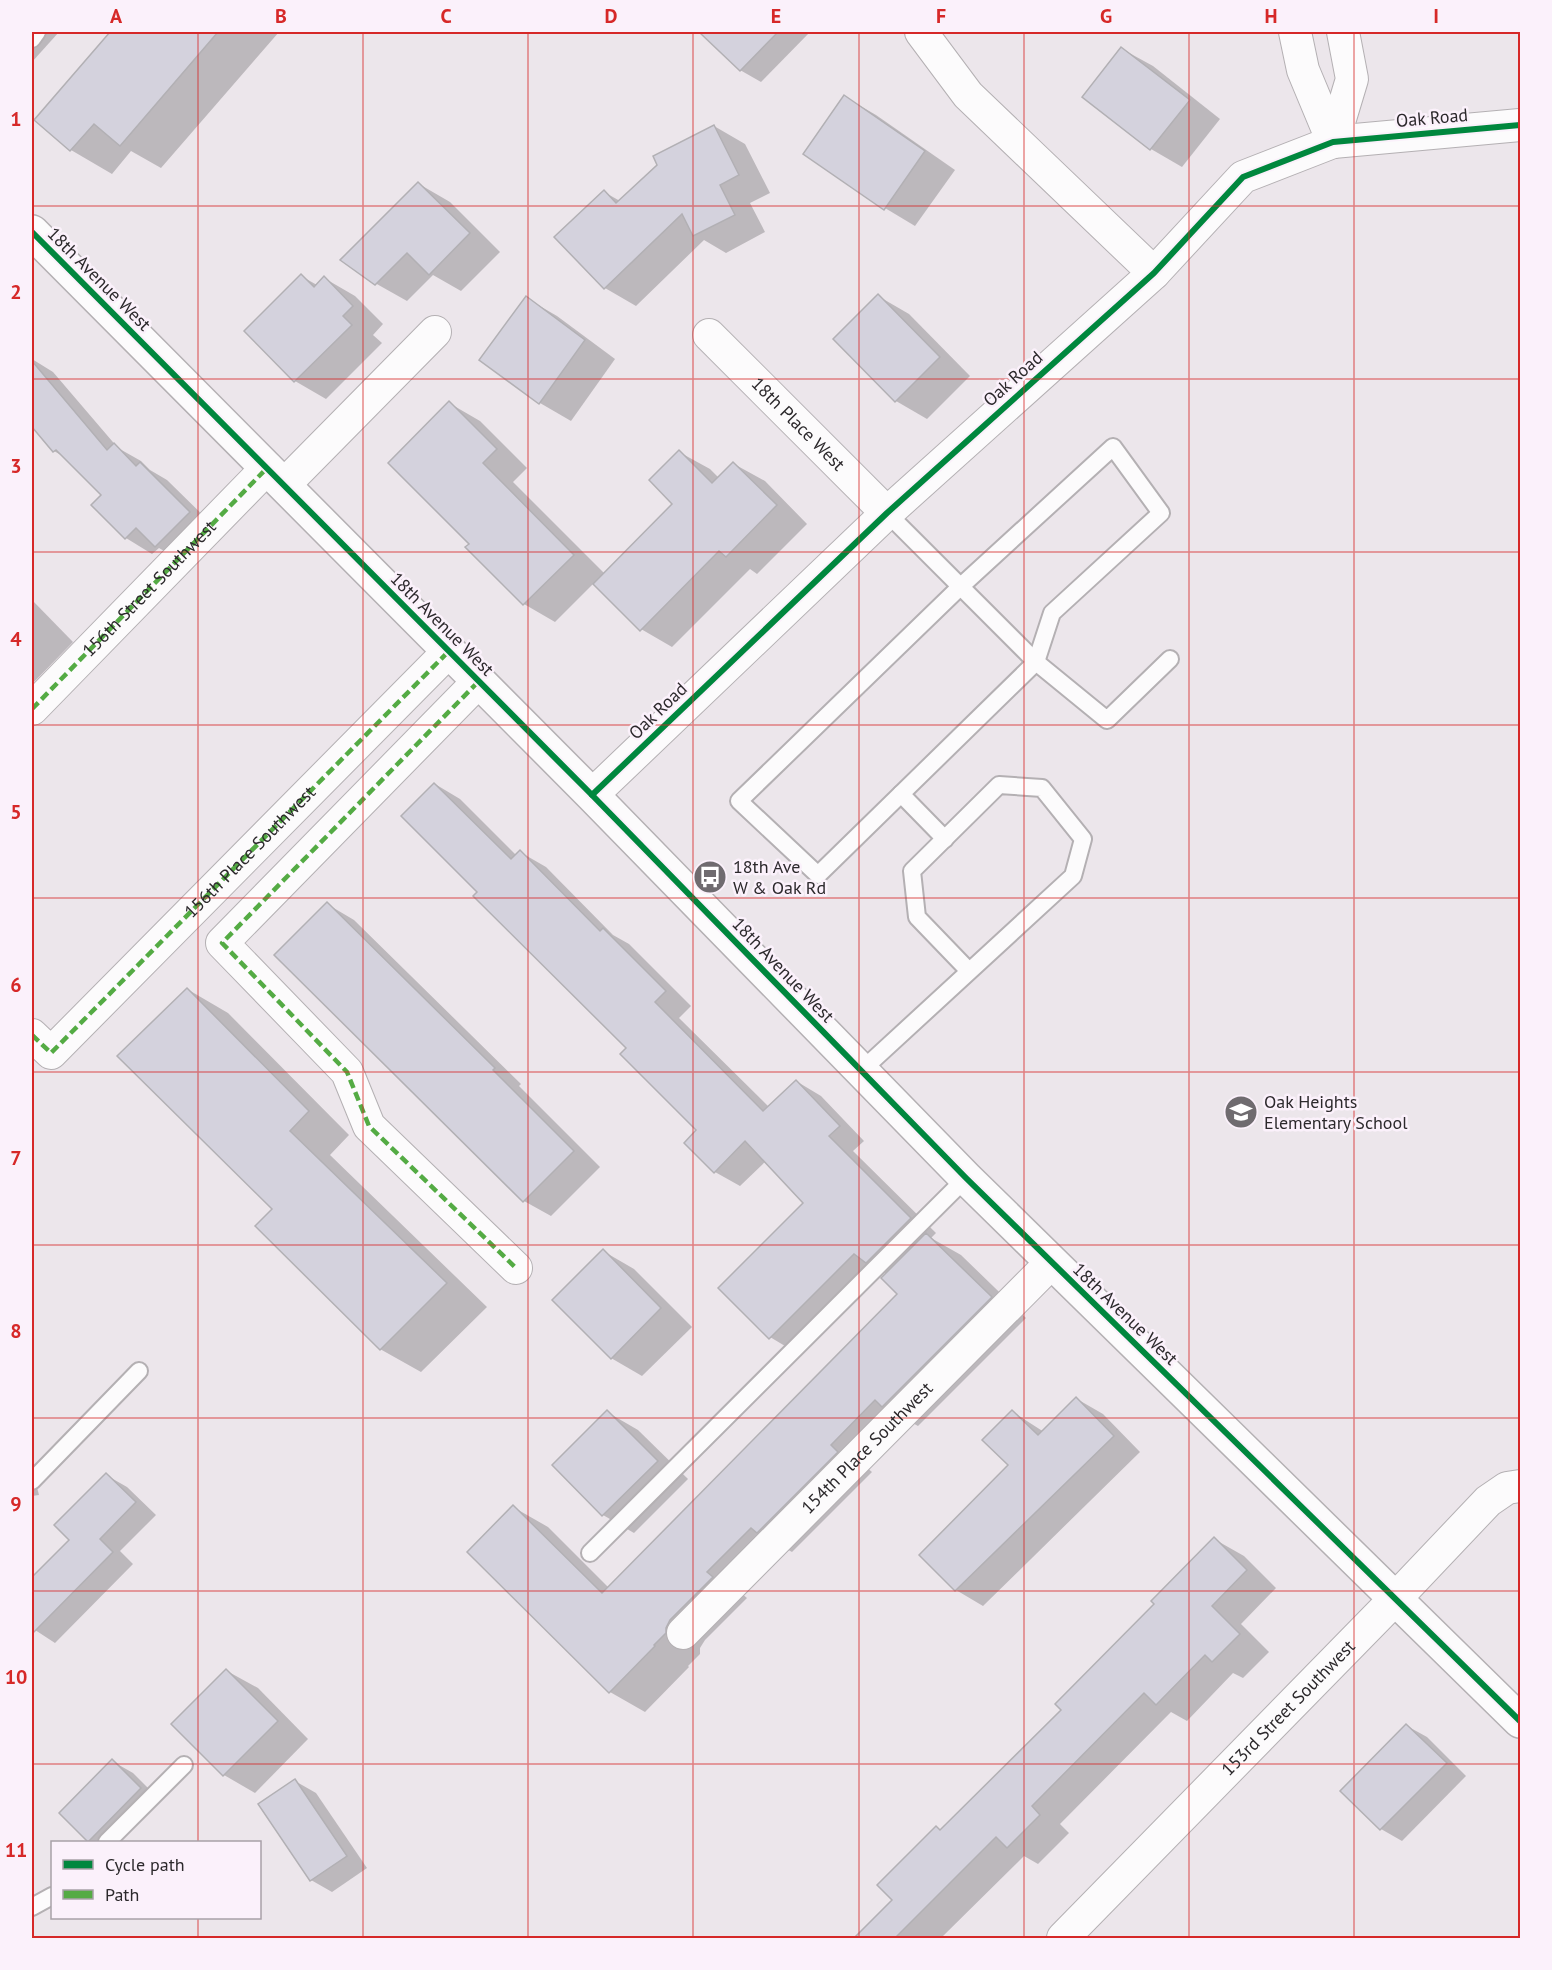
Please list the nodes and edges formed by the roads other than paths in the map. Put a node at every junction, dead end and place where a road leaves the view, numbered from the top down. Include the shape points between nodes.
1 (38, 32) edge
2 (921, 32) edge
3 (1295, 32) edge
4 (1343, 32) edge
5 (32, 39) edge
6 (1521, 124) edge
7 (1333, 142) junction
8 (32, 232) edge
9 (1154, 273) junction
10 (435, 332) dead end
11 (709, 334) dead end
12 (276, 477) junction
13 (887, 513) junction
14 (960, 587) junction
15 (448, 652) junction
16 (1170, 659) dead end
17 (1036, 662) junction
18 (478, 682) junction
19 (32, 710) edge
20 (901, 794) junction
21 (592, 795) junction
22 (945, 839) junction
23 (969, 971) junction
24 (41, 1044) edge
25 (861, 1071) junction
26 (966, 1178) junction
27 (1052, 1263) junction
28 (516, 1268) dead end
29 (139, 1371) dead end
30 (32, 1481) edge
31 (1521, 1486) edge
32 (590, 1553) dead end
33 (1396, 1598) junction
34 (683, 1633) dead end
35 (1521, 1721) edge
36 (184, 1765) dead end
37 (108, 1841) edge
38 (51, 1897) edge
39 (32, 1907) edge
40 (1063, 1938) edge

1 - 5 lane
2 - 9 street via 968,95
3 - 7 street via 1303,70
4 - 7 street via 1352,79
6 - 7 street, Oak Road
7 - 9 street, Oak Road via 1243,177
8 - 12 street, 18th Avenue West
9 - 13 street, Oak Road
10 - 12 street, 156th Street Southwest
11 - 13 street, 18th Place West
12 - 15 street, 18th Avenue West
12 - 19 street, 156th Street Southwest
13 - 14 lane
13 - 21 street, Oak Road
14 - 17 lane
14 - 17 lane via 1113,447 1161,513 1052,613
14 - 20 lane via 739,801 818,875
15 - 18 street, 18th Avenue West
15 - 24 street, 156th Place Southwest
16 - 17 lane via 1107,720
17 - 20 lane
18 - 21 street, 18th Avenue West
18 - 28 street via 222,943 347,1072 369,1126
20 - 22 lane
21 - 25 street, 18th Avenue West
22 - 23 lane via 912,871 917,917
22 - 23 lane via 999,785 1042,788 1083,839 1073,876
23 - 25 lane
25 - 26 street, 18th Avenue West
26 - 27 street, 18th Avenue West
26 - 32 lane
27 - 33 street, 18th Avenue West
27 - 34 street, 154th Place Southwest
29 - 30 lane
31 - 33 street, 153rd Street Southwest via 1507,1488 1488,1501
33 - 35 street, 18th Avenue West
33 - 40 street, 153rd Street Southwest
36 - 37 lane
38 - 39 lane

